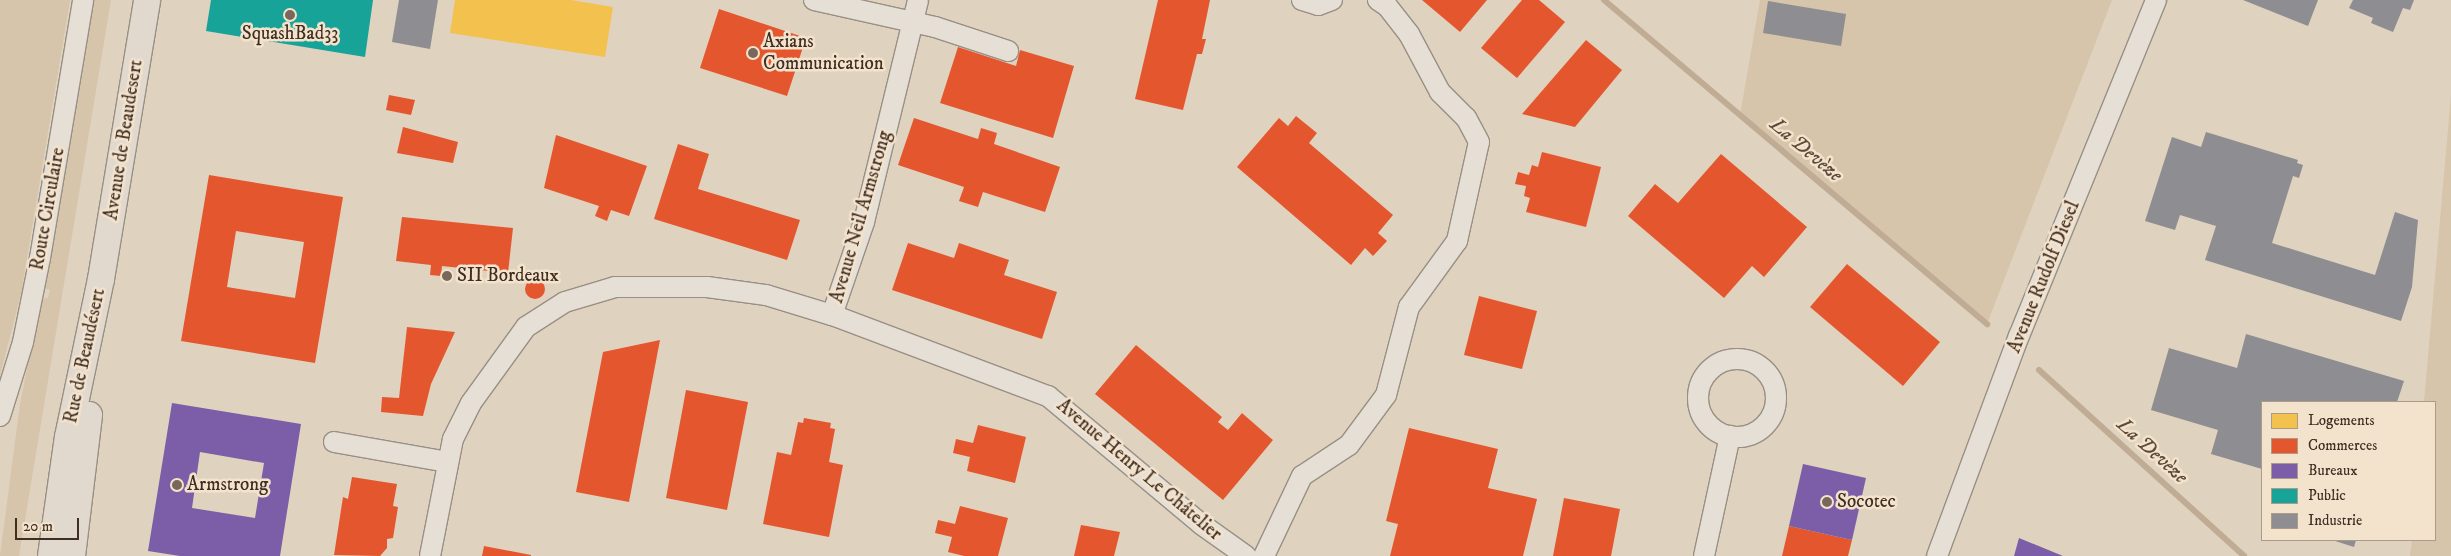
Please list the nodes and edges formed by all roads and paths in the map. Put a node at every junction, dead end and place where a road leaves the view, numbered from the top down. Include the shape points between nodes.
1 (83, 0) edge
2 (147, 0) edge
3 (814, 0) edge
4 (918, 0) edge
5 (1302, 0) edge
6 (1332, 0) edge
7 (1378, 0) edge
8 (2156, 0) edge
9 (913, 23) junction
10 (1008, 51) dead end
11 (101, 280) junction
12 (832, 315) junction
13 (0, 416) edge
14 (1730, 436) dead end
15 (334, 442) dead end
16 (448, 462) junction
17 (51, 556) edge
18 (72, 556) edge
19 (430, 556) edge
20 (1246, 556) edge
21 (1264, 556) edge
22 (1704, 556) edge
23 (1937, 556) edge

1 - 13 street, Route Circulaire via 40,258 23,342
2 - 11 main road, Avenue de Beaudesert
3 - 9 street
4 - 9 street, Avenue Neil Armstrong
5 - 6 street via 1318,5
7 - 21 street via 1387,6 1408,34 1440,92 1466,118 1478,142 1457,241 1409,307 1386,395 1349,444 1302,476
8 - 23 street, Avenue Rudolf Diesel via 2019,336
9 - 10 street
9 - 12 street, Avenue Neil Armstrong via 864,222
11 - 17 main road, Rue de Beaudésert via 68,437
11 - 18 main road, Rue de Beaudésert
12 - 16 street, Avenue Neil Armstrong via 766,295 707,287 615,287 565,302 526,327 496,366 470,402
12 - 20 street, Avenue Henry Le Châtelier via 1048,396 1201,524
14 - 22 street
15 - 16 street
16 - 19 street, Avenue Neil Armstrong

